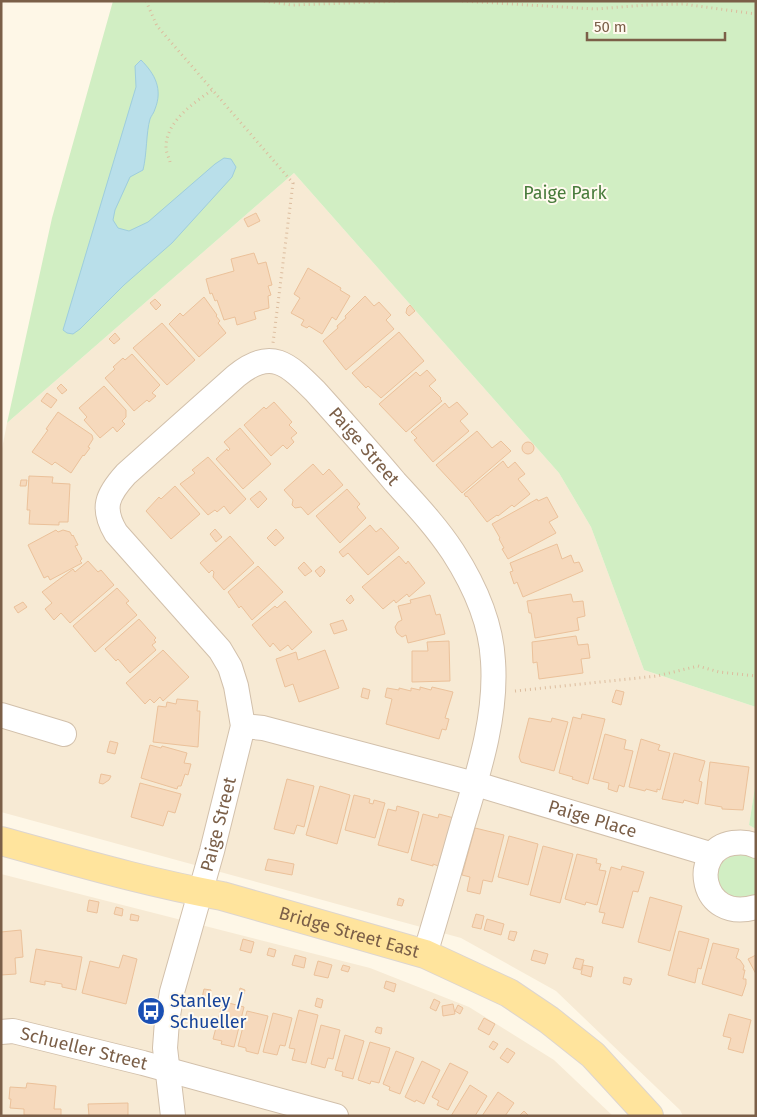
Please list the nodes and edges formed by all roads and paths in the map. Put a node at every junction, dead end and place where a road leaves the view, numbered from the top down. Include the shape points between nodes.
1 (146, 1) edge
2 (264, 1) edge
3 (402, 1) edge
4 (462, 1) edge
5 (756, 14) edge
6 (212, 90) junction
7 (170, 162) dead end
8 (271, 361) junction
9 (756, 676) edge
10 (515, 691) dead end
11 (1, 715) edge
12 (243, 726) junction
13 (64, 734) dead end
14 (475, 784) junction
15 (1, 841) edge
16 (756, 846) edge
17 (711, 856) junction
18 (200, 892) junction
19 (756, 907) edge
20 (425, 954) junction
21 (1, 1032) edge
22 (167, 1071) junction
23 (173, 1116) edge
24 (336, 1116) edge
25 (649, 1116) edge

1 - 6 path via 157,26
2 - 3 path via 292,5
4 - 5 path via 595,9 683,4
6 - 7 path via 187,110 172,128 166,146
6 - 8 path via 293,183
8 - 12 street, Paige Street via 248,366 126,474 116,485 107,510 109,522 116,533 220,650 236,686
8 - 14 street, Paige Street via 295,371 315,391 432,523 471,583 489,635 494,677 490,718
9 - 10 path via 698,666 656,676
11 - 13 street
12 - 14 street via 263,728
12 - 18 street, Paige Street
14 - 17 street, Paige Place
14 - 20 street, Paige Street
15 - 18 main road, Bridge Street East
16 - 17 street via 729,843
17 - 19 street via 705,878 714,899 733,910
18 - 20 main road, Bridge Street East
18 - 22 street, Paige Street via 172,992 165,1048
20 - 25 main road, Bridge Street East via 509,993 549,1020 594,1055
21 - 22 street, Schueller Street via 13,1030
22 - 23 street, Paige Street
22 - 24 street, Schueller Street

